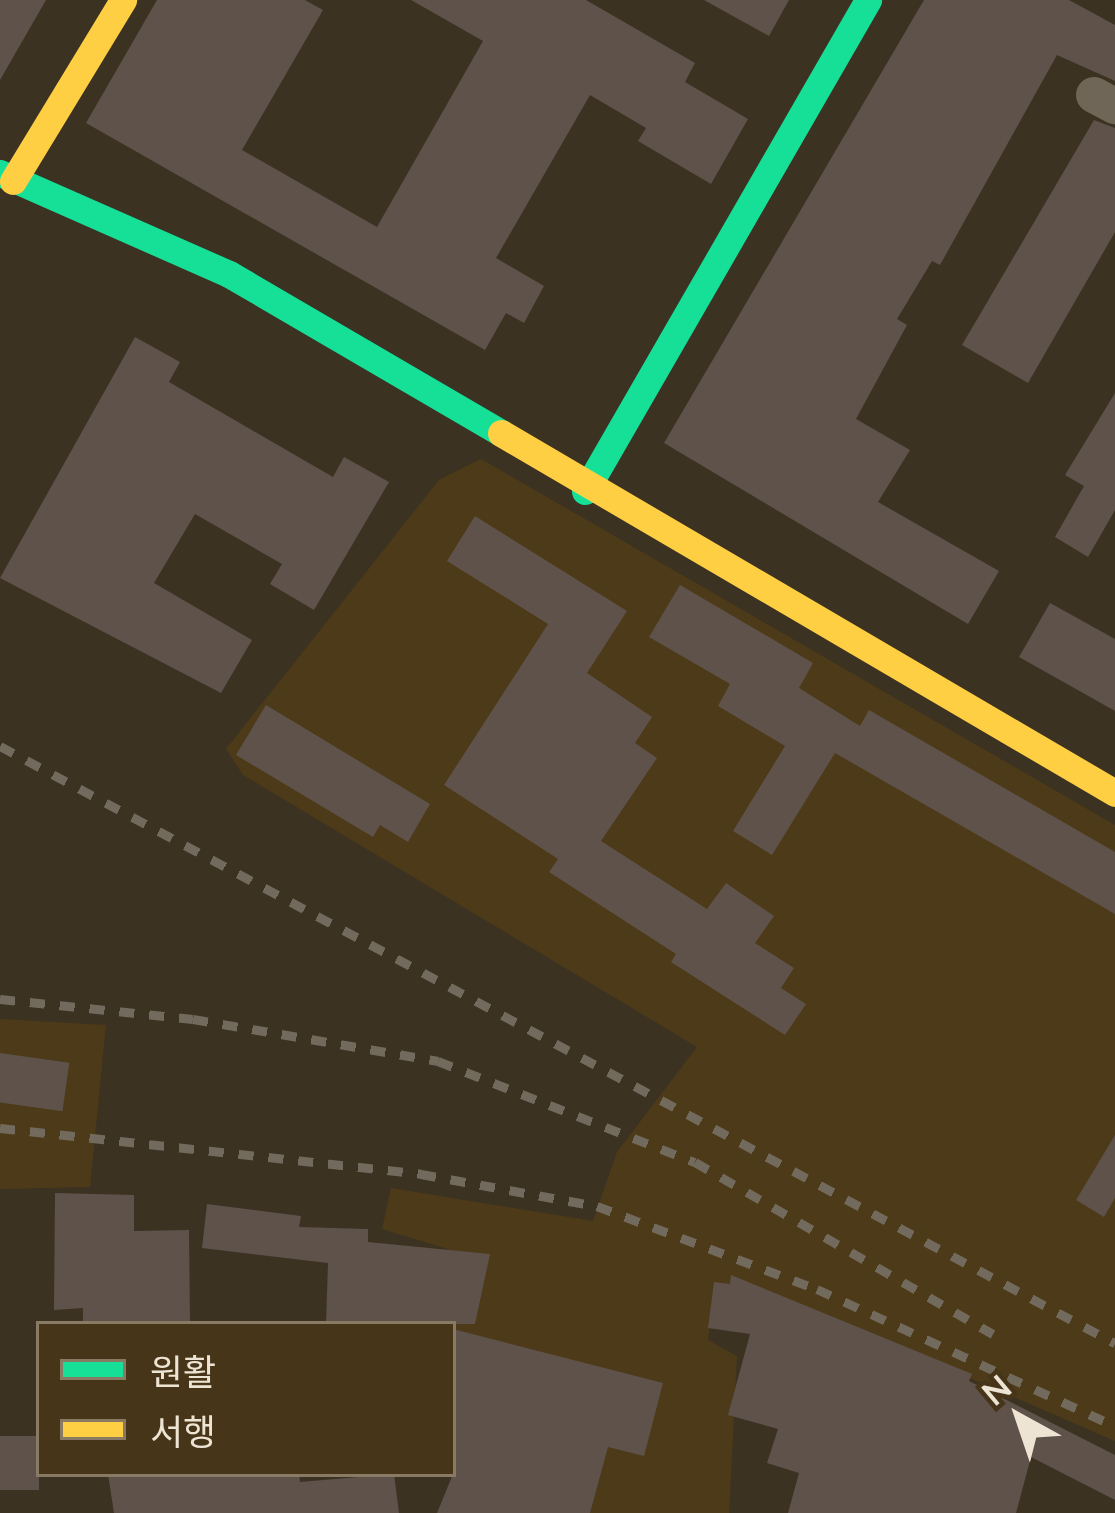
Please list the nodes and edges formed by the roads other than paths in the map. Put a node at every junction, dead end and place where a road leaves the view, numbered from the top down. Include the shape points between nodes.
1 (123, 0) edge
2 (868, 0) edge
3 (7, 177) edge
4 (585, 491) junction
5 (1115, 794) edge

1 - 3 main road
2 - 4 main road
3 - 4 main road via 230,274
4 - 5 main road

